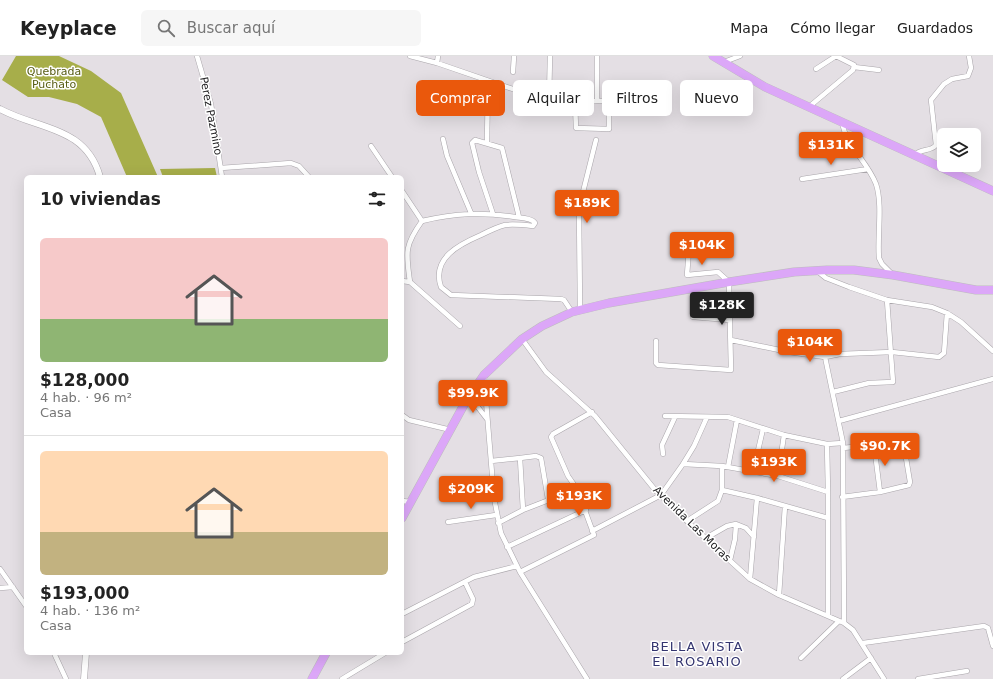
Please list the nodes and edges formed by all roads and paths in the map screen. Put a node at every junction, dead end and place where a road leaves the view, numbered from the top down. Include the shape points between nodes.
1 (197, 56) edge
2 (410, 56) edge
3 (438, 56) edge
4 (514, 56) edge
5 (550, 56) edge
6 (597, 56) edge
7 (713, 56) edge
8 (740, 56) edge
9 (969, 56) edge
10 (724, 62) junction
11 (436, 63) junction
12 (854, 67) junction
13 (816, 69) dead end
14 (879, 70) dead end
15 (513, 72) dead end
16 (485, 80) edge
17 (550, 80) edge
18 (594, 101) edge
19 (597, 101) junction
20 (810, 106) junction
21 (0, 109) edge
22 (487, 116) edge
23 (576, 116) edge
24 (842, 123) junction
25 (443, 140) dead end
26 (596, 140) dead end
27 (487, 143) junction
28 (372, 146) dead end
29 (915, 155) junction
30 (221, 168) junction
31 (868, 169) junction
32 (99, 175) edge
33 (222, 175) edge
34 (308, 175) edge
35 (391, 175) edge
36 (802, 179) dead end
37 (993, 191) edge
38 (404, 194) edge
39 (471, 213) junction
40 (493, 214) junction
41 (520, 217) junction
42 (422, 221) junction
43 (690, 237) dead end
44 (816, 270) junction
45 (893, 275) junction
46 (404, 281) edge
47 (410, 282) junction
48 (728, 282) junction
49 (993, 290) edge
50 (887, 300) junction
51 (580, 309) junction
52 (572, 312) junction
53 (947, 313) junction
54 (693, 317) dead end
55 (730, 320) junction
56 (460, 326) dead end
57 (522, 339) junction
58 (731, 340) junction
59 (656, 341) dead end
60 (993, 351) edge
61 (892, 352) junction
62 (825, 357) junction
63 (484, 375) junction
64 (993, 378) edge
65 (833, 392) junction
66 (466, 401) junction
67 (592, 412) junction
68 (404, 416) edge
69 (665, 416) dead end
70 (707, 416) junction
71 (675, 417) junction
72 (487, 418) junction
73 (737, 420) junction
74 (839, 421) junction
75 (763, 429) junction
76 (451, 430) junction
77 (784, 435) junction
78 (827, 444) junction
79 (874, 445) junction
80 (843, 446) junction
81 (663, 454) dead end
82 (520, 458) junction
83 (491, 461) junction
84 (683, 464) junction
85 (725, 467) junction
86 (753, 472) junction
87 (778, 476) junction
88 (577, 489) junction
89 (722, 490) junction
90 (828, 492) junction
91 (880, 492) junction
92 (661, 495) junction
93 (842, 497) junction
94 (757, 498) junction
95 (548, 499) junction
96 (404, 501) edge
97 (411, 502) junction
98 (785, 506) junction
99 (523, 510) junction
100 (586, 510) junction
101 (404, 514) edge
102 (496, 515) junction
103 (828, 518) junction
104 (687, 521) junction
105 (448, 522) dead end
106 (498, 522) junction
107 (736, 524) junction
108 (592, 531) junction
109 (754, 537) junction
110 (706, 538) junction
111 (507, 547) junction
112 (730, 560) junction
113 (517, 566) junction
114 (0, 569) edge
115 (520, 572) junction
116 (750, 579) junction
117 (465, 582) junction
118 (13, 587) junction
119 (0, 588) edge
120 (779, 595) junction
121 (24, 603) edge
122 (404, 613) edge
123 (828, 615) junction
124 (842, 622) junction
125 (404, 641) edge
126 (863, 643) junction
127 (993, 646) edge
128 (55, 655) edge
129 (86, 655) edge
130 (323, 655) edge
131 (382, 655) edge
132 (801, 658) dead end
133 (871, 658) junction
134 (62, 671) junction
135 (967, 671) dead end
136 (315, 677) edge
137 (60, 679) edge
138 (66, 679) edge
139 (84, 679) edge
140 (342, 679) edge
141 (587, 679) edge
142 (843, 679) edge
143 (884, 679) edge
144 (918, 679) edge

1 - 30 street, Perez Pazmino via 208,90
2 - 11 street
3 - 11 street
4 - 15 street
5 - 17 street
6 - 19 street
7 - 10 highway
8 - 10 street
9 - 29 street via 968,76 952,79 944,84 931,100 936,145
10 - 20 highway via 765,87
11 - 16 street
12 - 13 street via 836,56
12 - 14 street
12 - 20 street
18 - 19 street
19 - 23 street via 609,100 609,129 576,128
20 - 24 highway
21 - 32 main road via 16,118 52,128 75,138 89,152
22 - 27 street
24 - 29 highway
24 - 31 street via 845,135
25 - 39 street
26 - 51 street via 579,208
27 - 40 street via 474,140 472,143
27 - 41 street via 500,147 503,151
28 - 35 street
29 - 37 highway
30 - 33 street, Perez Pazmino
30 - 34 street via 291,163 299,166
31 - 36 street
31 - 45 street via 876,185 878,198 880,258 882,264
38 - 42 street
39 - 40 street
39 - 42 street
40 - 41 street
41 - 52 street via 535,223 533,226 503,226 461,243 453,250 441,263 440,287 451,295 561,299
42 - 47 street via 407,249
43 - 48 street via 687,275 718,272
44 - 45 highway via 854,270
44 - 48 highway
44 - 50 street via 826,278
45 - 49 highway via 976,290
46 - 47 street
47 - 56 street
48 - 51 highway
48 - 55 street
50 - 53 street
50 - 61 street
51 - 52 highway
52 - 57 highway
53 - 60 street
53 - 61 street via 944,353 940,357
54 - 55 street
55 - 58 street
57 - 63 highway
57 - 67 street, Avenida Las Moras via 546,372
58 - 59 street via 731,370 658,365
58 - 62 street
61 - 62 street
61 - 65 street via 893,382 869,383
62 - 65 street
63 - 66 highway
63 - 72 street
64 - 74 street
65 - 74 street
66 - 72 street via 477,406
66 - 76 highway
67 - 88 street via 551,437 568,476
67 - 92 street, Avenida Las Moras
68 - 76 street via 409,420
69 - 71 street
70 - 71 street
70 - 73 street
70 - 84 street
71 - 81 street via 662,445
72 - 83 street
73 - 75 street
73 - 85 street
74 - 80 street
75 - 77 street
75 - 86 street
76 - 97 highway
77 - 78 street
77 - 87 street
78 - 80 street
78 - 90 street
79 - 80 street
79 - 91 street
79 - 91 street via 903,444 910,482 909,485
80 - 93 street
82 - 83 street
82 - 95 street via 541,458
82 - 99 street
83 - 102 street
84 - 85 street
84 - 92 street
85 - 86 street
85 - 89 street
86 - 87 street
87 - 90 street
88 - 95 street
88 - 100 street
89 - 94 street
89 - 104 street via 718,501
90 - 103 street
91 - 93 street
92 - 104 street, Avenida Las Moras
92 - 108 street
93 - 124 street
94 - 98 street
94 - 109 street
95 - 99 street
96 - 97 street
97 - 101 highway
98 - 103 street
98 - 120 street
99 - 106 street
100 - 108 street
100 - 111 street
102 - 105 street
102 - 106 street
103 - 123 street
104 - 110 street, Avenida Las Moras
106 - 111 street
107 - 109 street via 746,528
107 - 110 street
107 - 112 street
108 - 115 street via 594,535
109 - 116 street
110 - 112 street, Avenida Las Moras
111 - 113 street
112 - 116 street, Avenida Las Moras
113 - 115 street
113 - 117 street via 474,577
114 - 118 street
115 - 141 street
116 - 120 street, Avenida Las Moras
117 - 122 street
117 - 125 street via 473,599 472,604
118 - 119 street
118 - 121 street
120 - 123 street, Avenida Las Moras
123 - 124 street, Avenida Las Moras
124 - 126 street, Avenida Las Moras via 854,630
124 - 132 street
126 - 127 street via 984,626 988,628
126 - 133 street, Avenida Las Moras
128 - 134 street
129 - 139 main road
130 - 136 highway
131 - 140 street
133 - 142 street
133 - 143 street, Avenida Las Moras
134 - 137 street
134 - 138 street
135 - 144 street

